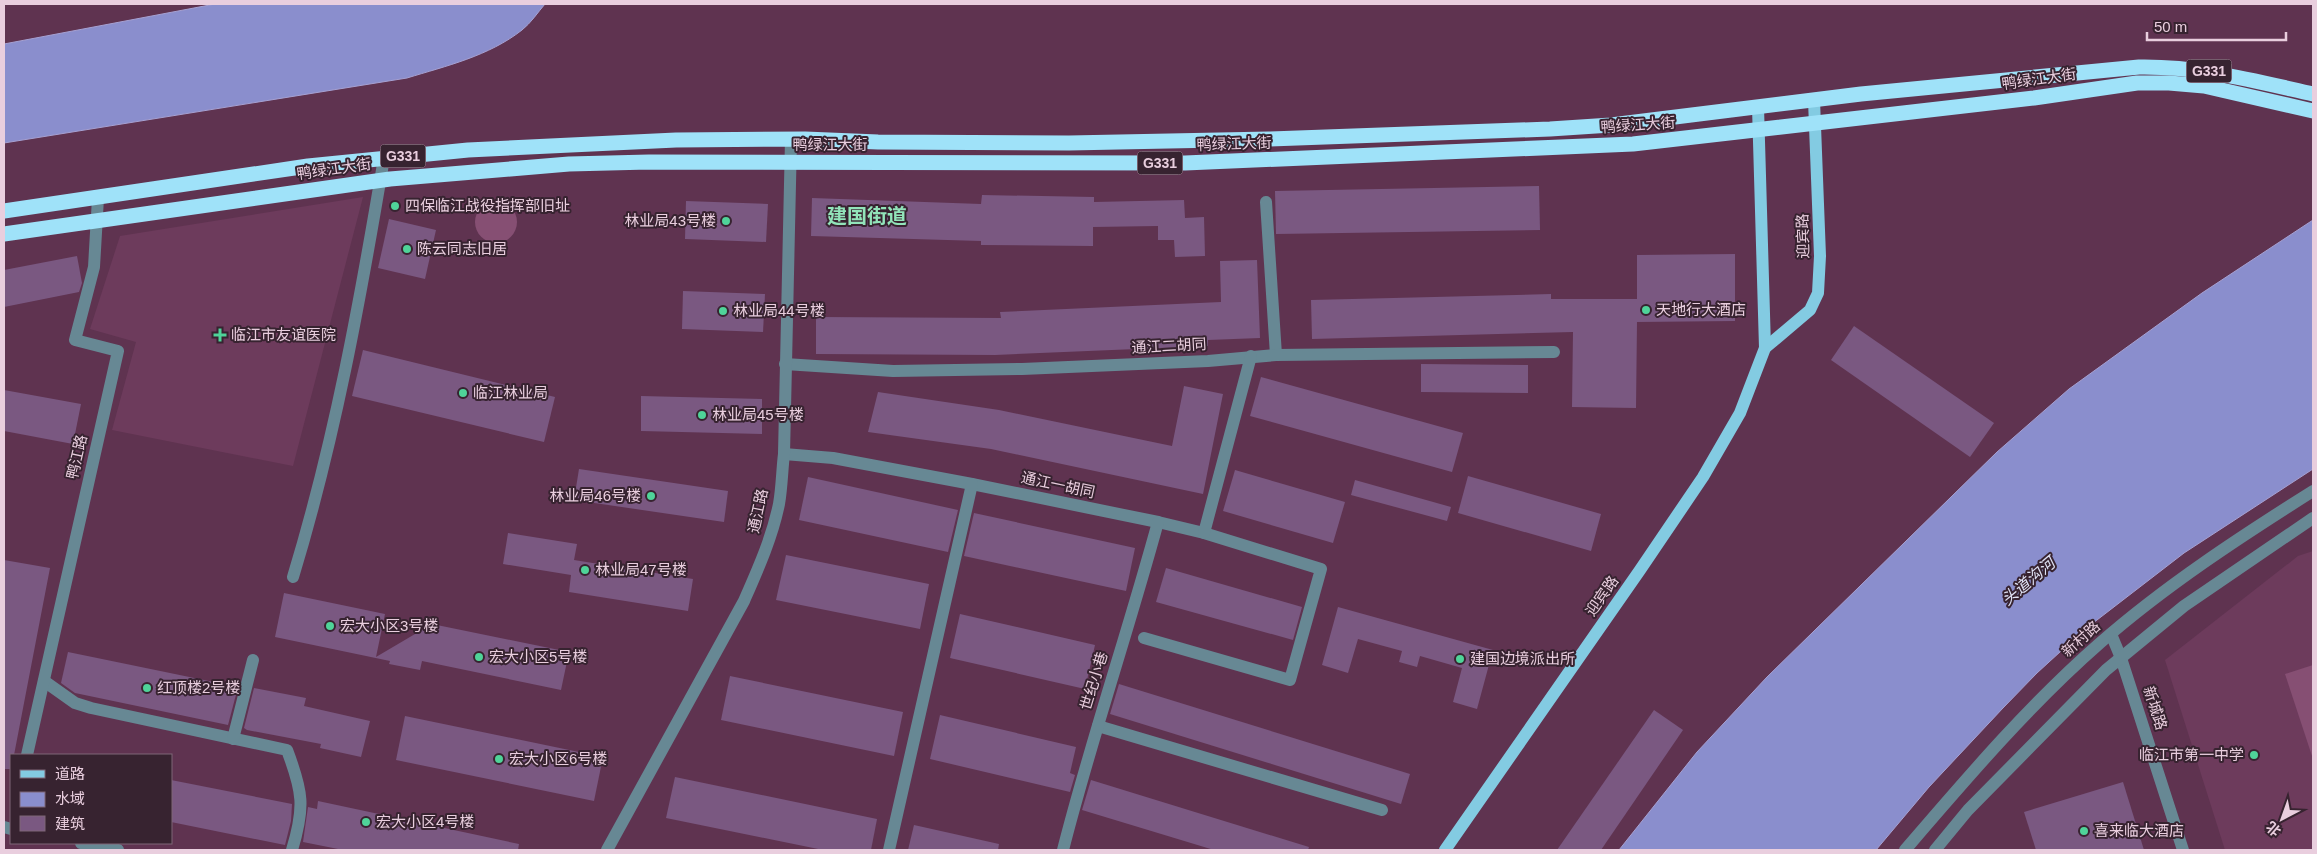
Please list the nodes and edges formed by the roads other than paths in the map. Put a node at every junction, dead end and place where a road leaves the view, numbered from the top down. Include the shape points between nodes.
1 (2313, 94) edge
2 (1814, 100) junction
3 (1758, 107) junction
4 (2313, 111) edge
5 (1815, 123) junction
6 (1759, 130) junction
7 (791, 140) junction
8 (384, 158) junction
9 (790, 163) junction
10 (381, 180) junction
11 (98, 198) junction
12 (1266, 202) dead end
13 (4, 211) edge
14 (96, 220) junction
15 (4, 234) edge
16 (1766, 348) junction
17 (1554, 352) dead end
18 (1251, 356) junction
19 (1276, 356) junction
20 (785, 364) junction
21 (784, 454) junction
22 (972, 484) junction
23 (2313, 490) edge
24 (2313, 518) edge
25 (1158, 522) junction
26 (1204, 533) junction
27 (293, 578) dead end
28 (2111, 634) junction
29 (1144, 638) dead end
30 (2121, 658) junction
31 (253, 660) dead end
32 (44, 681) junction
33 (1098, 726) junction
34 (233, 739) junction
35 (27, 754) edge
36 (1382, 810) dead end
37 (86, 844) edge
38 (118, 850) edge
39 (292, 850) edge
40 (607, 850) edge
41 (889, 850) edge
42 (1064, 850) edge
43 (1444, 850) edge
44 (1905, 850) edge
45 (1935, 850) edge
46 (2183, 850) edge

1 - 2 highway, 鸭绿江大街 / G331 via 2207,71 2139,66
2 - 3 highway, 鸭绿江大街 / G331
2 - 5 main road, 迎宾路
3 - 6 main road, 迎宾路
3 - 7 highway, 鸭绿江大街 / G331 via 1611,125 1269,140 1069,143
4 - 5 highway, 鸭绿江大街 / G331 via 2204,86 2137,83
5 - 6 highway, 鸭绿江大街 / G331
5 - 16 main road, 迎宾路 via 1820,256 1818,294 1810,310
6 - 9 highway, 鸭绿江大街 / G331 via 1634,144 1293,160
6 - 16 main road, 迎宾路
7 - 8 highway, 鸭绿江大街 / G331 via 585,143
7 - 9 street, 通江路
8 - 10 street
8 - 11 highway, 鸭绿江大街 / G331 via 308,166
9 - 10 highway, 鸭绿江大街 / G331 via 570,164
9 - 20 street, 通江路
10 - 14 highway, 鸭绿江大街 / G331
10 - 27 street via 344,383
11 - 13 highway, 鸭绿江大街 / G331
11 - 14 street, 鸭江路
12 - 19 street
14 - 15 highway, 鸭绿江大街 / G331
14 - 32 street, 鸭江路 via 94,267 75,340 118,351
16 - 43 main road, 迎宾路 via 1740,413 1703,477
17 - 19 street, 通江二胡同
18 - 19 street, 通江二胡同
18 - 20 street, 通江二胡同 via 1208,361 1012,369 893,371
18 - 26 street
20 - 21 street, 通江路
21 - 22 street, 通江一胡同 via 833,458
21 - 40 street, 通江路 via 779,502 762,562 744,601
22 - 25 street, 通江一胡同
22 - 41 street
23 - 28 street, 新村路 via 2182,580
24 - 30 street via 2184,606
25 - 26 street, 通江一胡同
25 - 33 street, 世纪小巷
26 - 29 street, 通江一胡同 via 1321,569 1290,680
28 - 30 street, 新城路
28 - 44 street, 新村路 via 2056,685 1965,780
30 - 45 street via 1968,810
30 - 46 street, 新城路
31 - 34 street
32 - 34 street via 69,699 91,708
32 - 35 street, 鸭江路
33 - 36 street
33 - 42 street, 世纪小巷
34 - 39 street via 287,750 302,799
37 - 38 street

